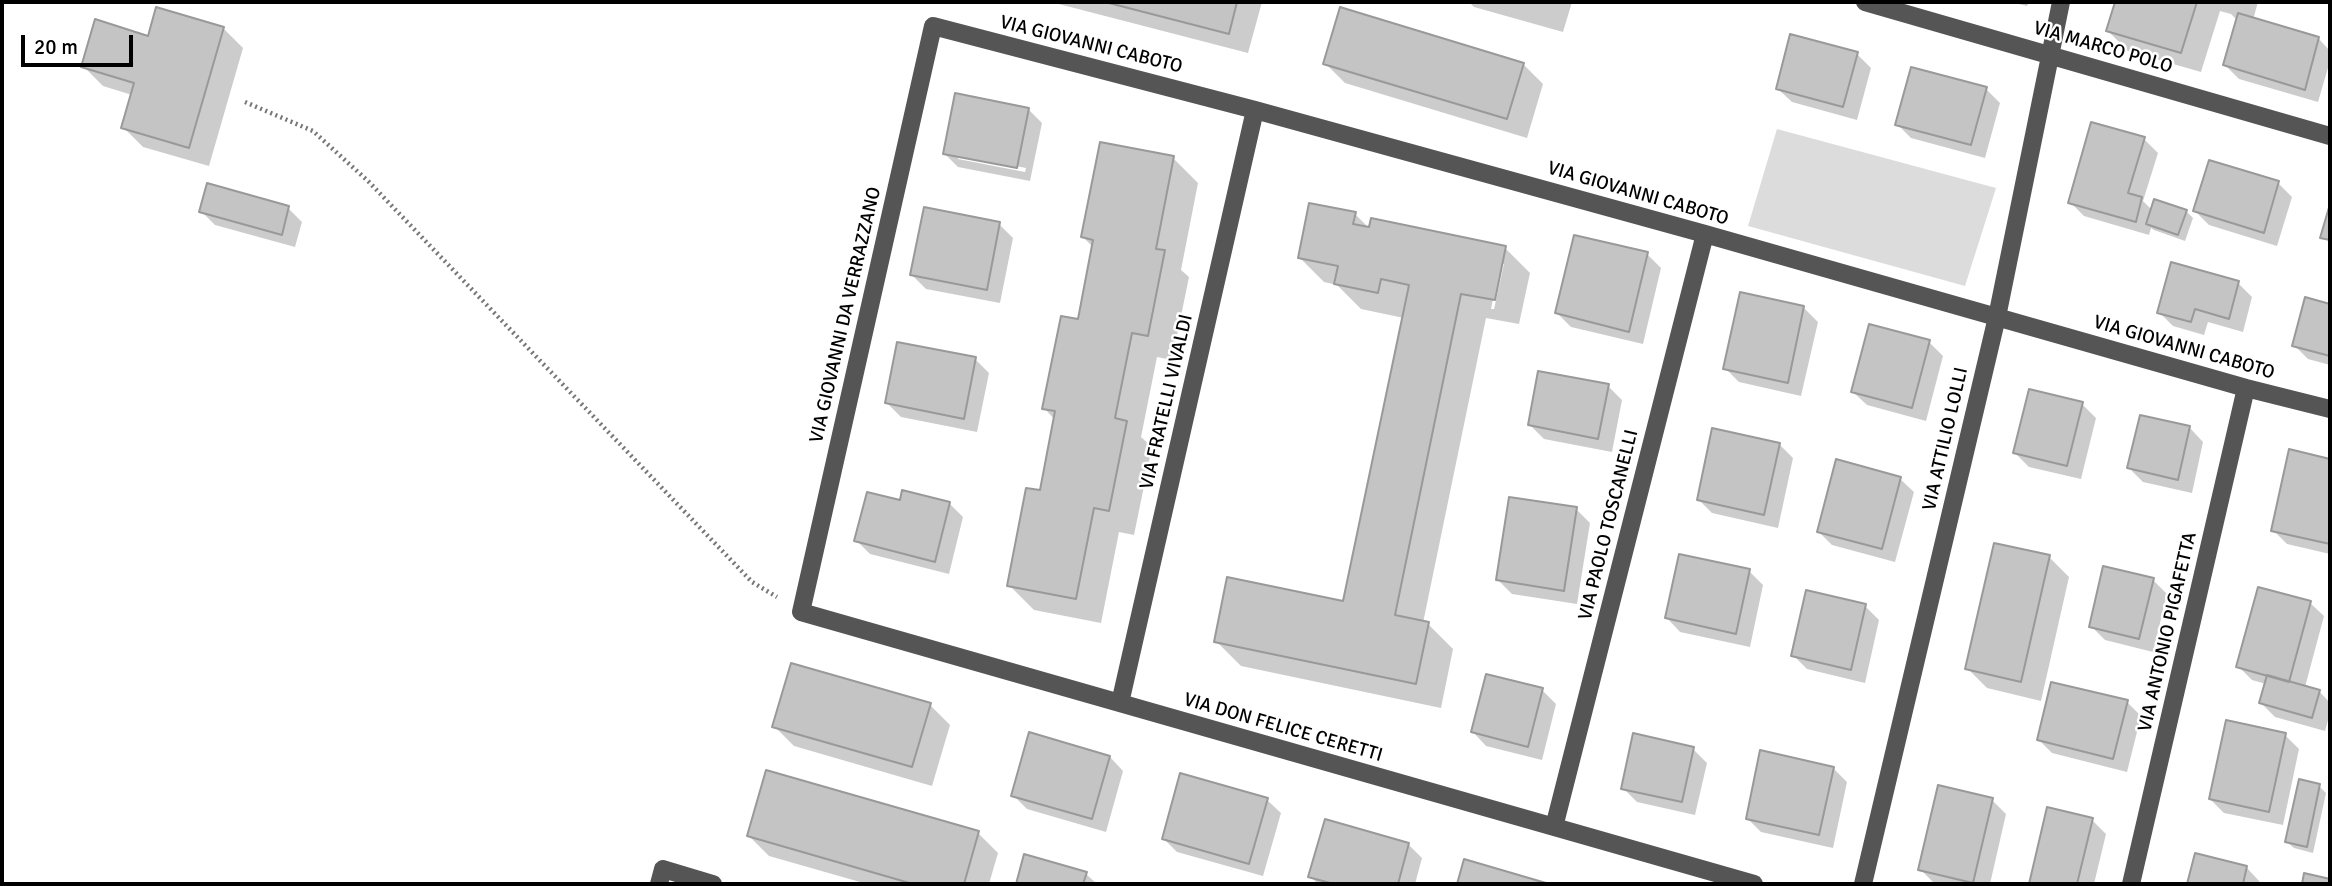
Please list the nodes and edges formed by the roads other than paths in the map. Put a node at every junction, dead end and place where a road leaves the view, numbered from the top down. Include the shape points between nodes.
1 (1865, 2) edge
2 (2060, 2) edge
3 (933, 26) joint
4 (2049, 54) junction
5 (1255, 110) junction
6 (2330, 136) edge
7 (1705, 234) junction
8 (1997, 317) junction
9 (2246, 388) junction
10 (2330, 410) edge
11 (801, 612) joint
12 (1120, 703) junction
13 (1554, 827) junction
14 (659, 884) edge
15 (713, 884) edge
16 (1754, 884) edge
17 (1863, 884) edge
18 (2131, 884) edge

1 - 4 street, VIA MARCO POLO
2 - 4 street, VIA ATTILIO LOLLI
3 - 5 street, VIA GIOVANNI CABOTO
3 - 11 street, VIA GIOVANNI DA VERRAZZANO
4 - 6 street, VIA MARCO POLO
4 - 8 street, VIA ATTILIO LOLLI
5 - 7 street, VIA GIOVANNI CABOTO
5 - 12 street, VIA FRATELLI VIVALDI
7 - 8 street, VIA GIOVANNI CABOTO
7 - 13 street, VIA PAOLO TOSCANELLI
8 - 9 street, VIA GIOVANNI CABOTO
8 - 17 street, VIA ATTILIO LOLLI
9 - 10 street, VIA GIOVANNI CABOTO
9 - 18 street, VIA ANTONIO PIGAFETTA
11 - 12 street, VIA DON FELICE CERETTI
12 - 13 street, VIA DON FELICE CERETTI
13 - 16 street, VIA DON FELICE CERETTI
14 - 15 street via 663,869

